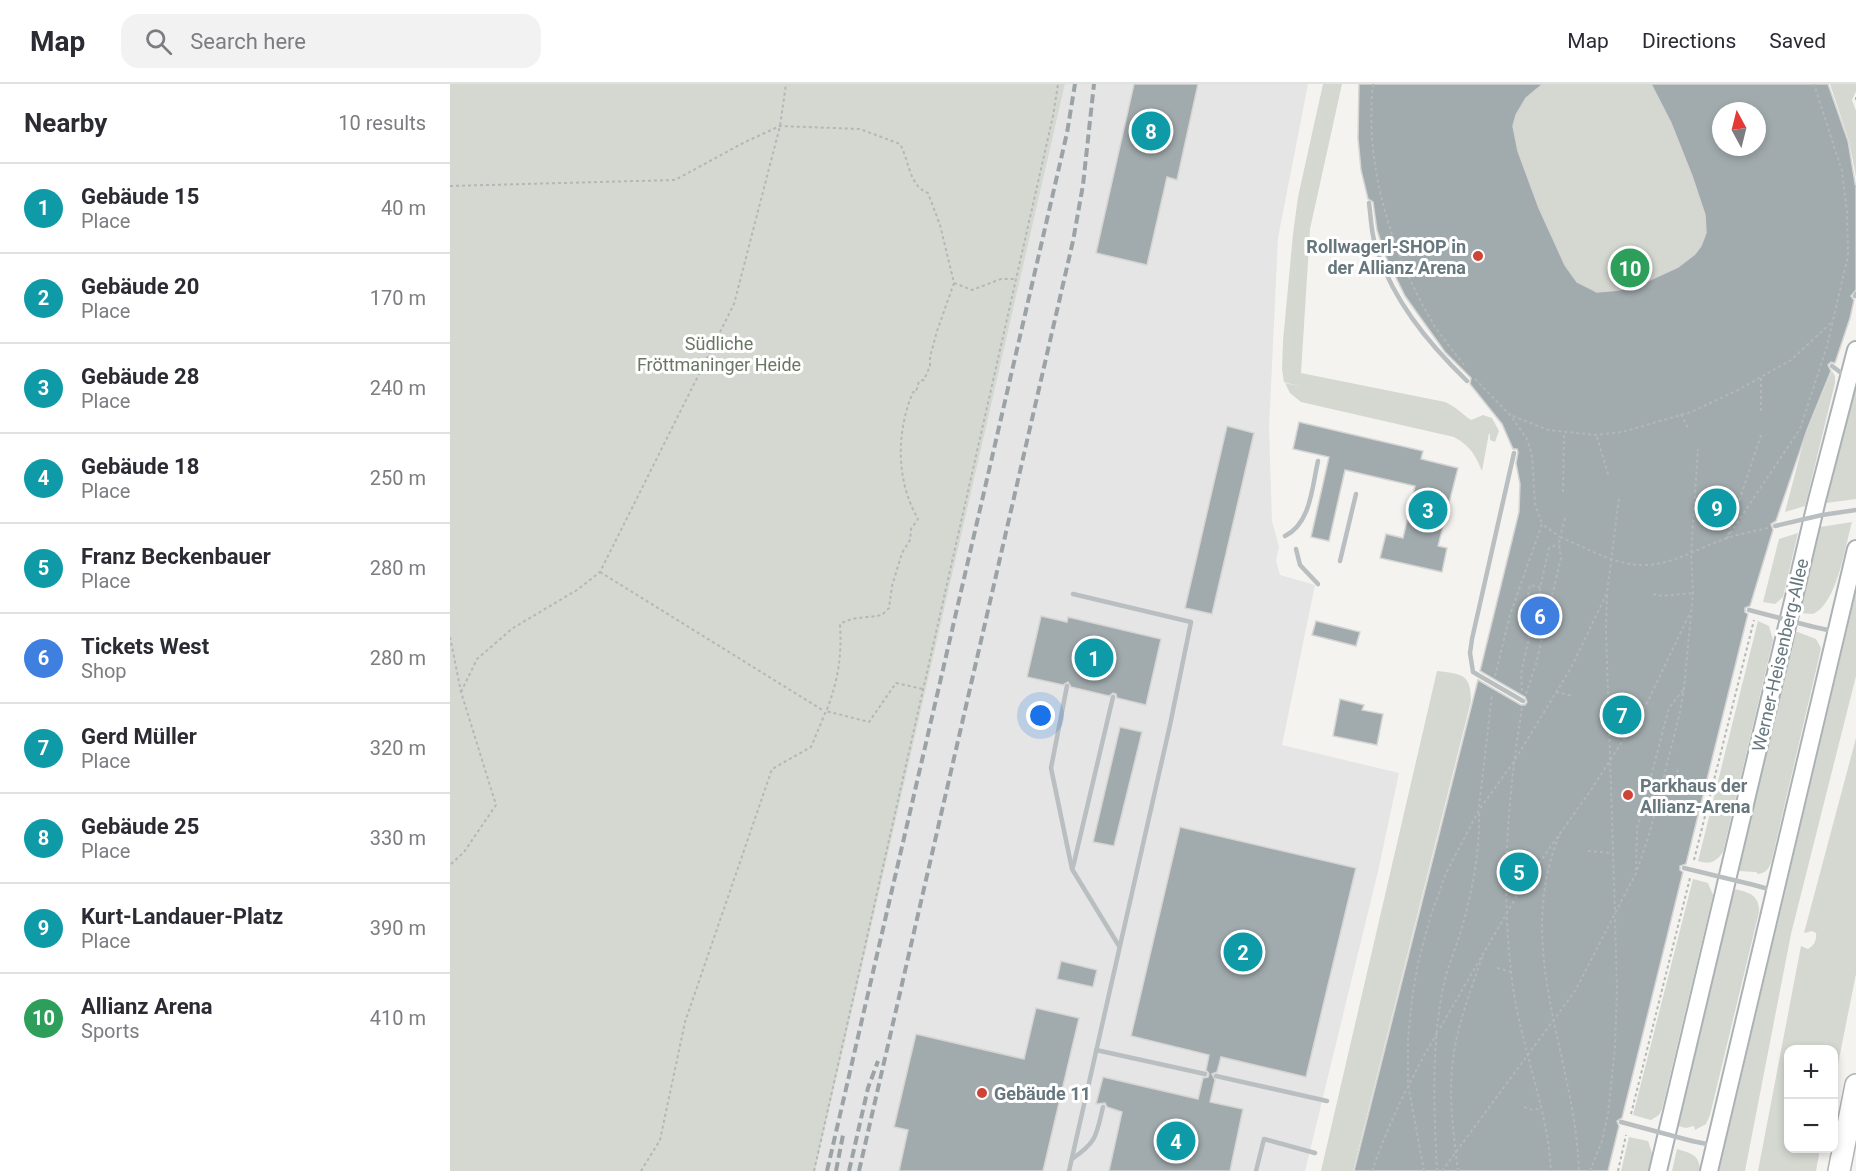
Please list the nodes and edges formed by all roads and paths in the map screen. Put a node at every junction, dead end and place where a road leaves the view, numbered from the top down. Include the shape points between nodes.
1 (786, 84) edge
2 (1058, 84) edge
3 (1373, 84) edge
4 (1814, 84) edge
5 (780, 126) junction
6 (450, 186) edge
7 (1369, 203) dead end
8 (1016, 279) junction
9 (954, 283) junction
10 (1834, 321) junction
11 (1856, 350) edge
12 (1832, 366) dead end
13 (1467, 369) dead end
14 (1761, 377) junction
15 (1474, 378) dead end
16 (1848, 380) junction
17 (1467, 381) dead end
18 (1761, 411) dead end
19 (1681, 414) junction
20 (1510, 415) junction
21 (1688, 428) dead end
22 (1564, 433) junction
23 (1596, 435) junction
24 (1761, 435) dead end
25 (1698, 449) dead end
26 (1514, 453) dead end
27 (1318, 461) dead end
28 (1609, 477) dead end
29 (1563, 492) dead end
30 (1356, 494) dead end
31 (1619, 498) dead end
32 (1856, 510) edge
33 (1566, 515) dead end
34 (1542, 524) junction
35 (1774, 526) joint
36 (1285, 536) dead end
37 (1560, 537) junction
38 (1727, 538) junction
39 (1558, 544) junction
40 (1296, 549) dead end
41 (1856, 549) edge
42 (1691, 554) junction
43 (1612, 559) junction
44 (1340, 561) dead end
45 (600, 572) junction
46 (1318, 584) dead end
47 (1540, 587) junction
48 (1607, 592) junction
49 (1693, 593) junction
50 (1073, 594) dead end
51 (1653, 594) dead end
52 (1528, 595) dead end
53 (1749, 610) dead end
54 (1691, 612) junction
55 (1754, 620) dead end
56 (1835, 632) junction
57 (450, 637) edge
58 (1493, 684) junction
59 (1067, 686) dead end
60 (1684, 688) junction
61 (923, 689) junction
62 (461, 692) junction
63 (1556, 692) junction
64 (1573, 696) dead end
65 (1113, 697) dead end
66 (1523, 700) junction
67 (826, 711) junction
68 (1611, 760) junction
69 (1513, 763) junction
70 (1678, 768) dead end
71 (1664, 776) junction
72 (1479, 810) junction
73 (1562, 830) junction
74 (1588, 851) dead end
75 (1612, 853) junction
76 (1694, 860) dead end
77 (450, 865) edge
78 (1684, 868) dead end
79 (1072, 869) junction
80 (1636, 873) junction
81 (1690, 878) dead end
82 (1775, 890) junction
83 (1507, 911) junction
84 (1615, 916) junction
85 (1119, 946) junction
86 (1484, 951) junction
87 (1497, 968) dead end
88 (1511, 972) junction
89 (1554, 1020) junction
90 (1438, 1031) junction
91 (1096, 1050) junction
92 (1528, 1056) junction
93 (1204, 1074) dead end
94 (1216, 1076) dead end
95 (1408, 1084) junction
96 (1856, 1085) edge
97 (1327, 1101) dead end
98 (1103, 1107) dead end
99 (1524, 1107) dead end
100 (1541, 1108) junction
101 (1630, 1114) dead end
102 (1621, 1122) dead end
103 (1626, 1135) dead end
104 (1715, 1146) junction
105 (1455, 1151) junction
106 (1315, 1153) dead end
107 (1071, 1159) junction
108 (641, 1171) edge
109 (814, 1171) edge
110 (1069, 1171) edge
111 (1256, 1171) edge
112 (1372, 1171) edge
113 (1424, 1171) edge
114 (1437, 1171) edge
115 (1442, 1171) edge
116 (1458, 1171) edge
117 (1551, 1171) edge
118 (1579, 1171) edge
119 (1590, 1171) edge
120 (1618, 1171) edge
121 (1658, 1171) edge
122 (1709, 1171) edge
123 (1839, 1171) edge

1 - 5 path
2 - 8 path
3 - 13 path via 1372,137 1378,185 1394,240 1434,326
4 - 10 path via 1842,171 1847,212 1848,256
5 - 6 path via 675,180
5 - 9 path via 860,129 900,144 916,185 928,193 935,208
5 - 45 path via 734,304
7 - 17 lane via 1374,243 1411,319
8 - 9 path via 1001,279 972,290
8 - 61 path
9 - 67 path via 930,366 924,380 919,381 902,426 905,492 918,519 902,553 889,608 882,615 849,619 840,624 841,665
10 - 14 path via 1791,360
10 - 38 path via 1800,429
11 - 16 street, Werner-Heisenberg-Allee
12 - 16 lane
14 - 18 path
14 - 19 path
15 - 20 path
16 - 121 street, Werner-Heisenberg-Allee
19 - 21 path
19 - 23 path via 1622,432
20 - 22 path
20 - 34 path via 1527,439 1532,455 1535,504
22 - 23 path
22 - 29 path
23 - 28 path
24 - 38 path
25 - 42 path
26 - 58 lane via 1470,653 1473,672
27 - 36 lane via 1305,519
30 - 44 lane
31 - 43 path
32 - 35 lane, bridge
33 - 37 path
34 - 37 path
34 - 58 path via 1510,615
35 - 38 path
37 - 39 path
37 - 43 path
38 - 42 path
39 - 47 path via 1549,548
39 - 66 path via 1561,558 1536,664
40 - 46 lane via 1300,565
41 - 56 street
42 - 43 path via 1650,565
42 - 49 path
43 - 48 path
45 - 62 path via 513,628 477,659
45 - 67 path
47 - 52 path via 1530,585
47 - 66 path via 1521,674
48 - 63 path
48 - 68 path
49 - 51 path
49 - 54 path
50 - 85 lane via 1191,622
53 - 56 lane, bridge
54 - 60 path
54 - 68 path via 1647,704
55 - 76 path
56 - 82 street
57 - 62 path
58 - 66 lane
58 - 72 path
59 - 79 lane via 1051,768
60 - 71 path
60 - 80 path via 1669,708 1637,828
61 - 67 path via 896,683 869,722
61 - 109 path
62 - 77 path via 496,804 464,852
63 - 64 path
63 - 69 path
65 - 79 lane
66 - 69 path
67 - 108 path via 811,747 772,770 685,1022 660,1140
68 - 73 path
68 - 75 path
69 - 72 path
69 - 83 path
70 - 71 path via 1676,778
71 - 80 path
72 - 90 path via 1473,876 1443,988
72 - 95 path via 1446,873 1430,918 1412,999
73 - 83 path
73 - 89 path via 1550,860 1541,912 1542,958
74 - 75 path
75 - 84 path
78 - 82 lane, bridge
79 - 85 lane
80 - 84 path
81 - 101 path
82 - 104 street
83 - 86 path
83 - 88 path
84 - 89 path via 1575,991
84 - 119 path via 1615,1047 1608,1114
85 - 91 lane
86 - 90 path
86 - 105 path via 1458,1032 1452,1067
87 - 88 path
88 - 92 path
89 - 92 path
89 - 118 path
90 - 95 path
90 - 114 path via 1434,1112
91 - 93 lane
91 - 107 lane
92 - 100 path
92 - 105 path
94 - 97 lane
95 - 112 path
95 - 113 path
96 - 123 highway
98 - 107 lane via 1090,1146
99 - 100 path
100 - 117 path
102 - 104 lane, bridge
103 - 120 path
104 - 122 street
105 - 115 path
105 - 116 path
106 - 111 lane via 1264,1139
107 - 110 lane

